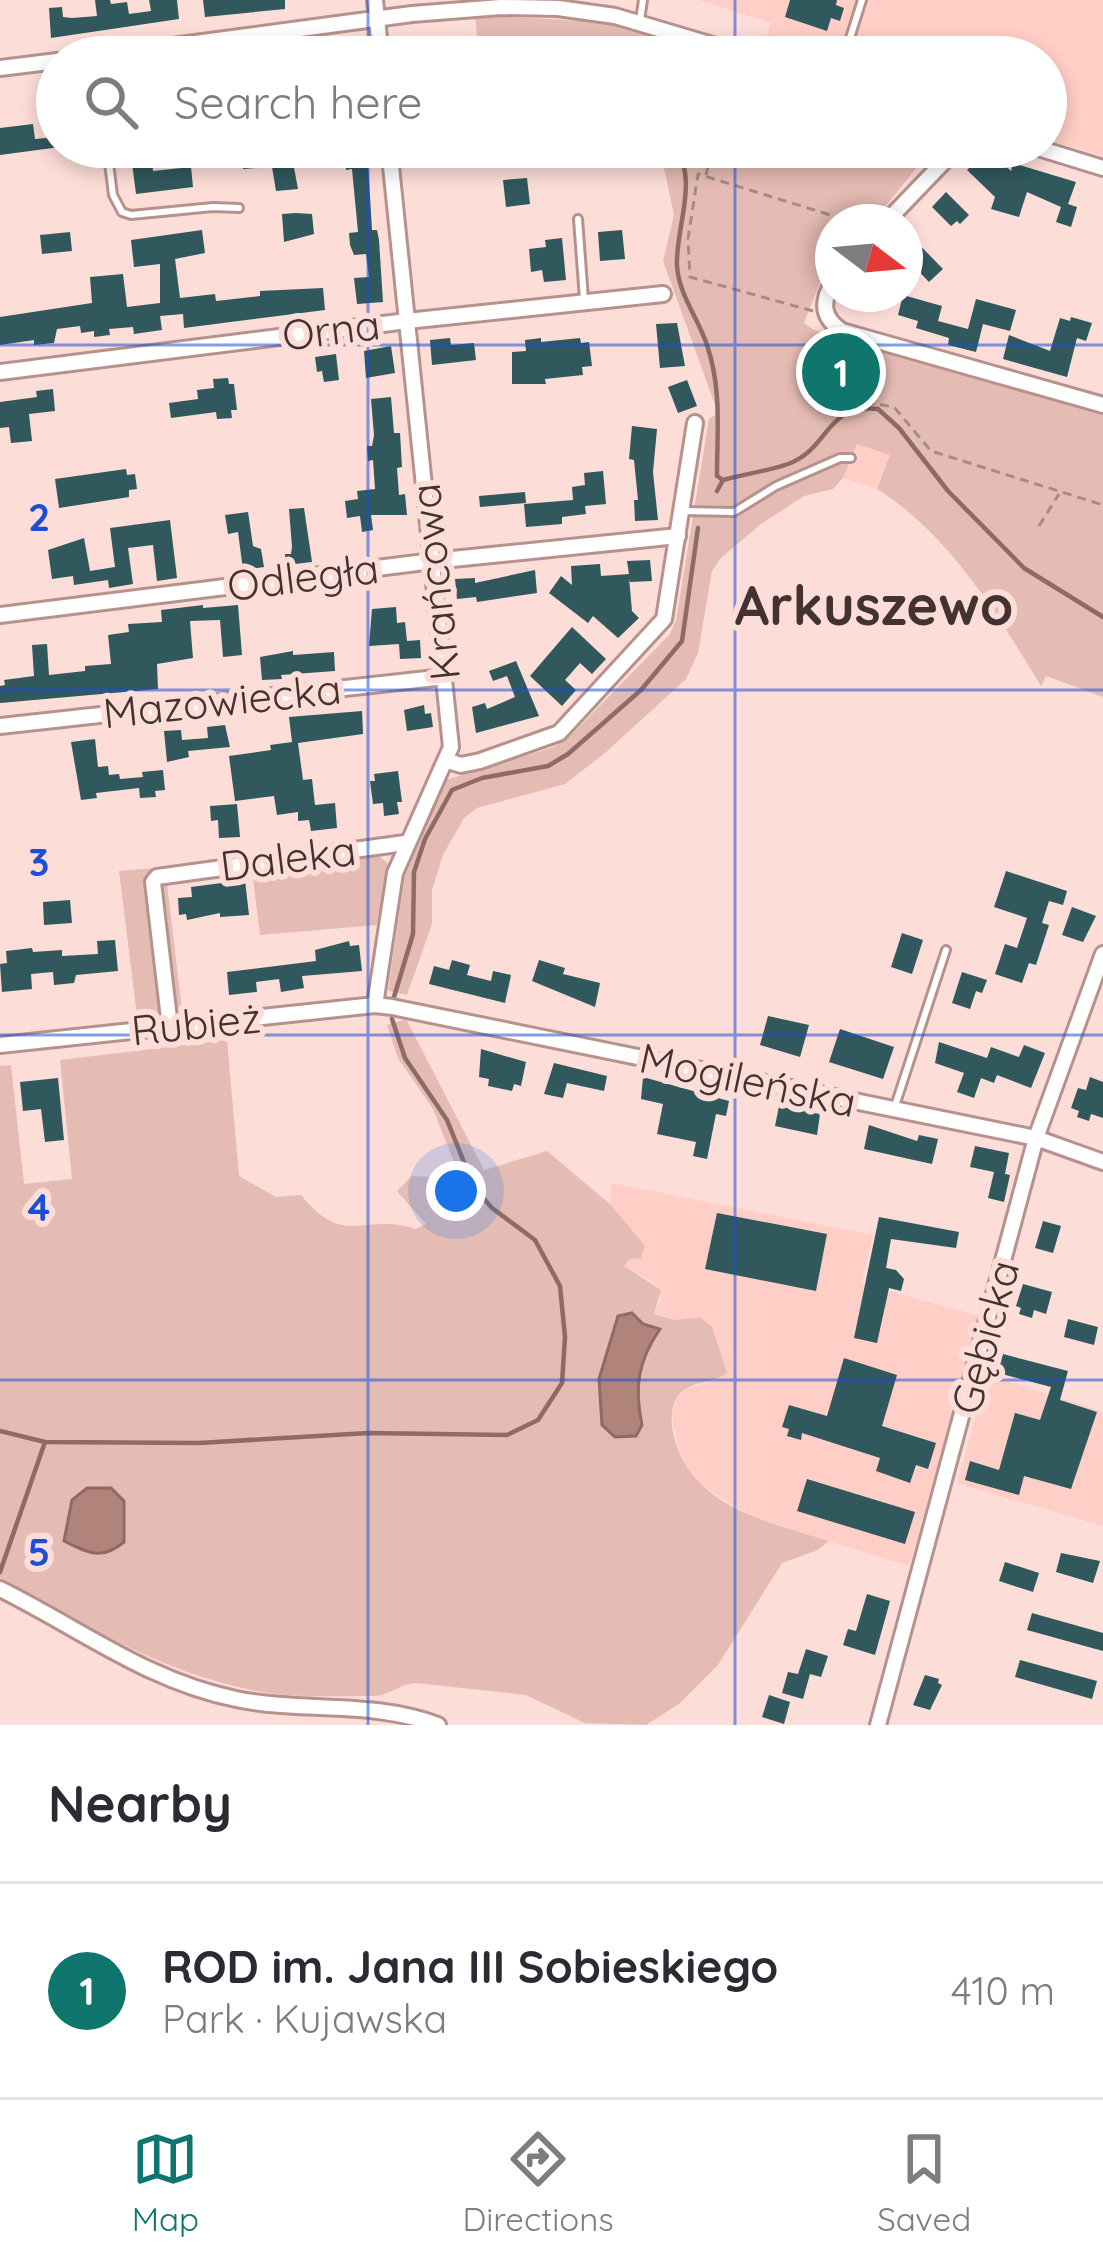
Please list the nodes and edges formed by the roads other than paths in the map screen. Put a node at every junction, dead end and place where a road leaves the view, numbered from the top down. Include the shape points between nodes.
1 (375, 0) edge
2 (644, 0) edge
3 (862, 0) edge
4 (378, 20) junction
5 (639, 23) junction
6 (255, 36) edge
7 (379, 36) edge
8 (683, 36) edge
9 (851, 36) edge
10 (36, 64) edge
11 (0, 68) edge
12 (1067, 156) edge
13 (1103, 167) edge
14 (110, 168) edge
15 (391, 168) edge
16 (938, 168) edge
17 (903, 204) edge
18 (239, 208) dead end
19 (578, 219) dead end
20 (663, 294) dead end
21 (584, 303) junction
22 (825, 312) edge
23 (406, 321) junction
24 (0, 372) edge
25 (1103, 405) edge
26 (695, 423) dead end
27 (851, 458) dead end
28 (682, 512) junction
29 (678, 536) junction
30 (434, 561) junction
31 (0, 615) edge
32 (445, 677) junction
33 (0, 726) edge
34 (448, 761) junction
35 (405, 842) junction
36 (946, 950) dead end
37 (1103, 954) edge
38 (383, 1006) junction
39 (170, 1027) junction
40 (0, 1045) edge
41 (893, 1110) junction
42 (1036, 1138) junction
43 (1103, 1162) edge
44 (0, 1589) edge
45 (438, 1725) edge
46 (878, 1725) edge

1 - 4 street
2 - 5 lane
3 - 9 lane
4 - 5 street via 515,8
4 - 6 street
4 - 7 street
5 - 8 street
10 - 11 street
12 - 13 street
14 - 18 lane via 113,195 131,215
15 - 23 street, Krańcowa
16 - 17 street
19 - 21 lane
20 - 21 street, Orna
21 - 23 street, Orna
22 - 25 street via 856,334
23 - 24 street, Orna
23 - 30 street, Krańcowa
26 - 28 street
27 - 28 lane via 776,486 734,512
28 - 29 street
29 - 30 street, Odległa
29 - 34 street via 664,619 559,733 480,761
30 - 31 street, Odległa
30 - 32 street, Krańcowa
32 - 33 street, Mazowiecka
32 - 34 street, Krańcowa
34 - 35 street, Krańcowa
35 - 38 street, Krańcowa via 394,873
35 - 39 street, Daleka via 152,882
36 - 41 lane
37 - 42 street, Gębicka
38 - 39 street, Rubież
38 - 41 street, Mogileńska
39 - 40 street, Rubież
41 - 42 street, Mogileńska
42 - 43 street, Mogileńska
42 - 46 street, Gębicka
44 - 45 street via 107,1651 205,1691 383,1709

